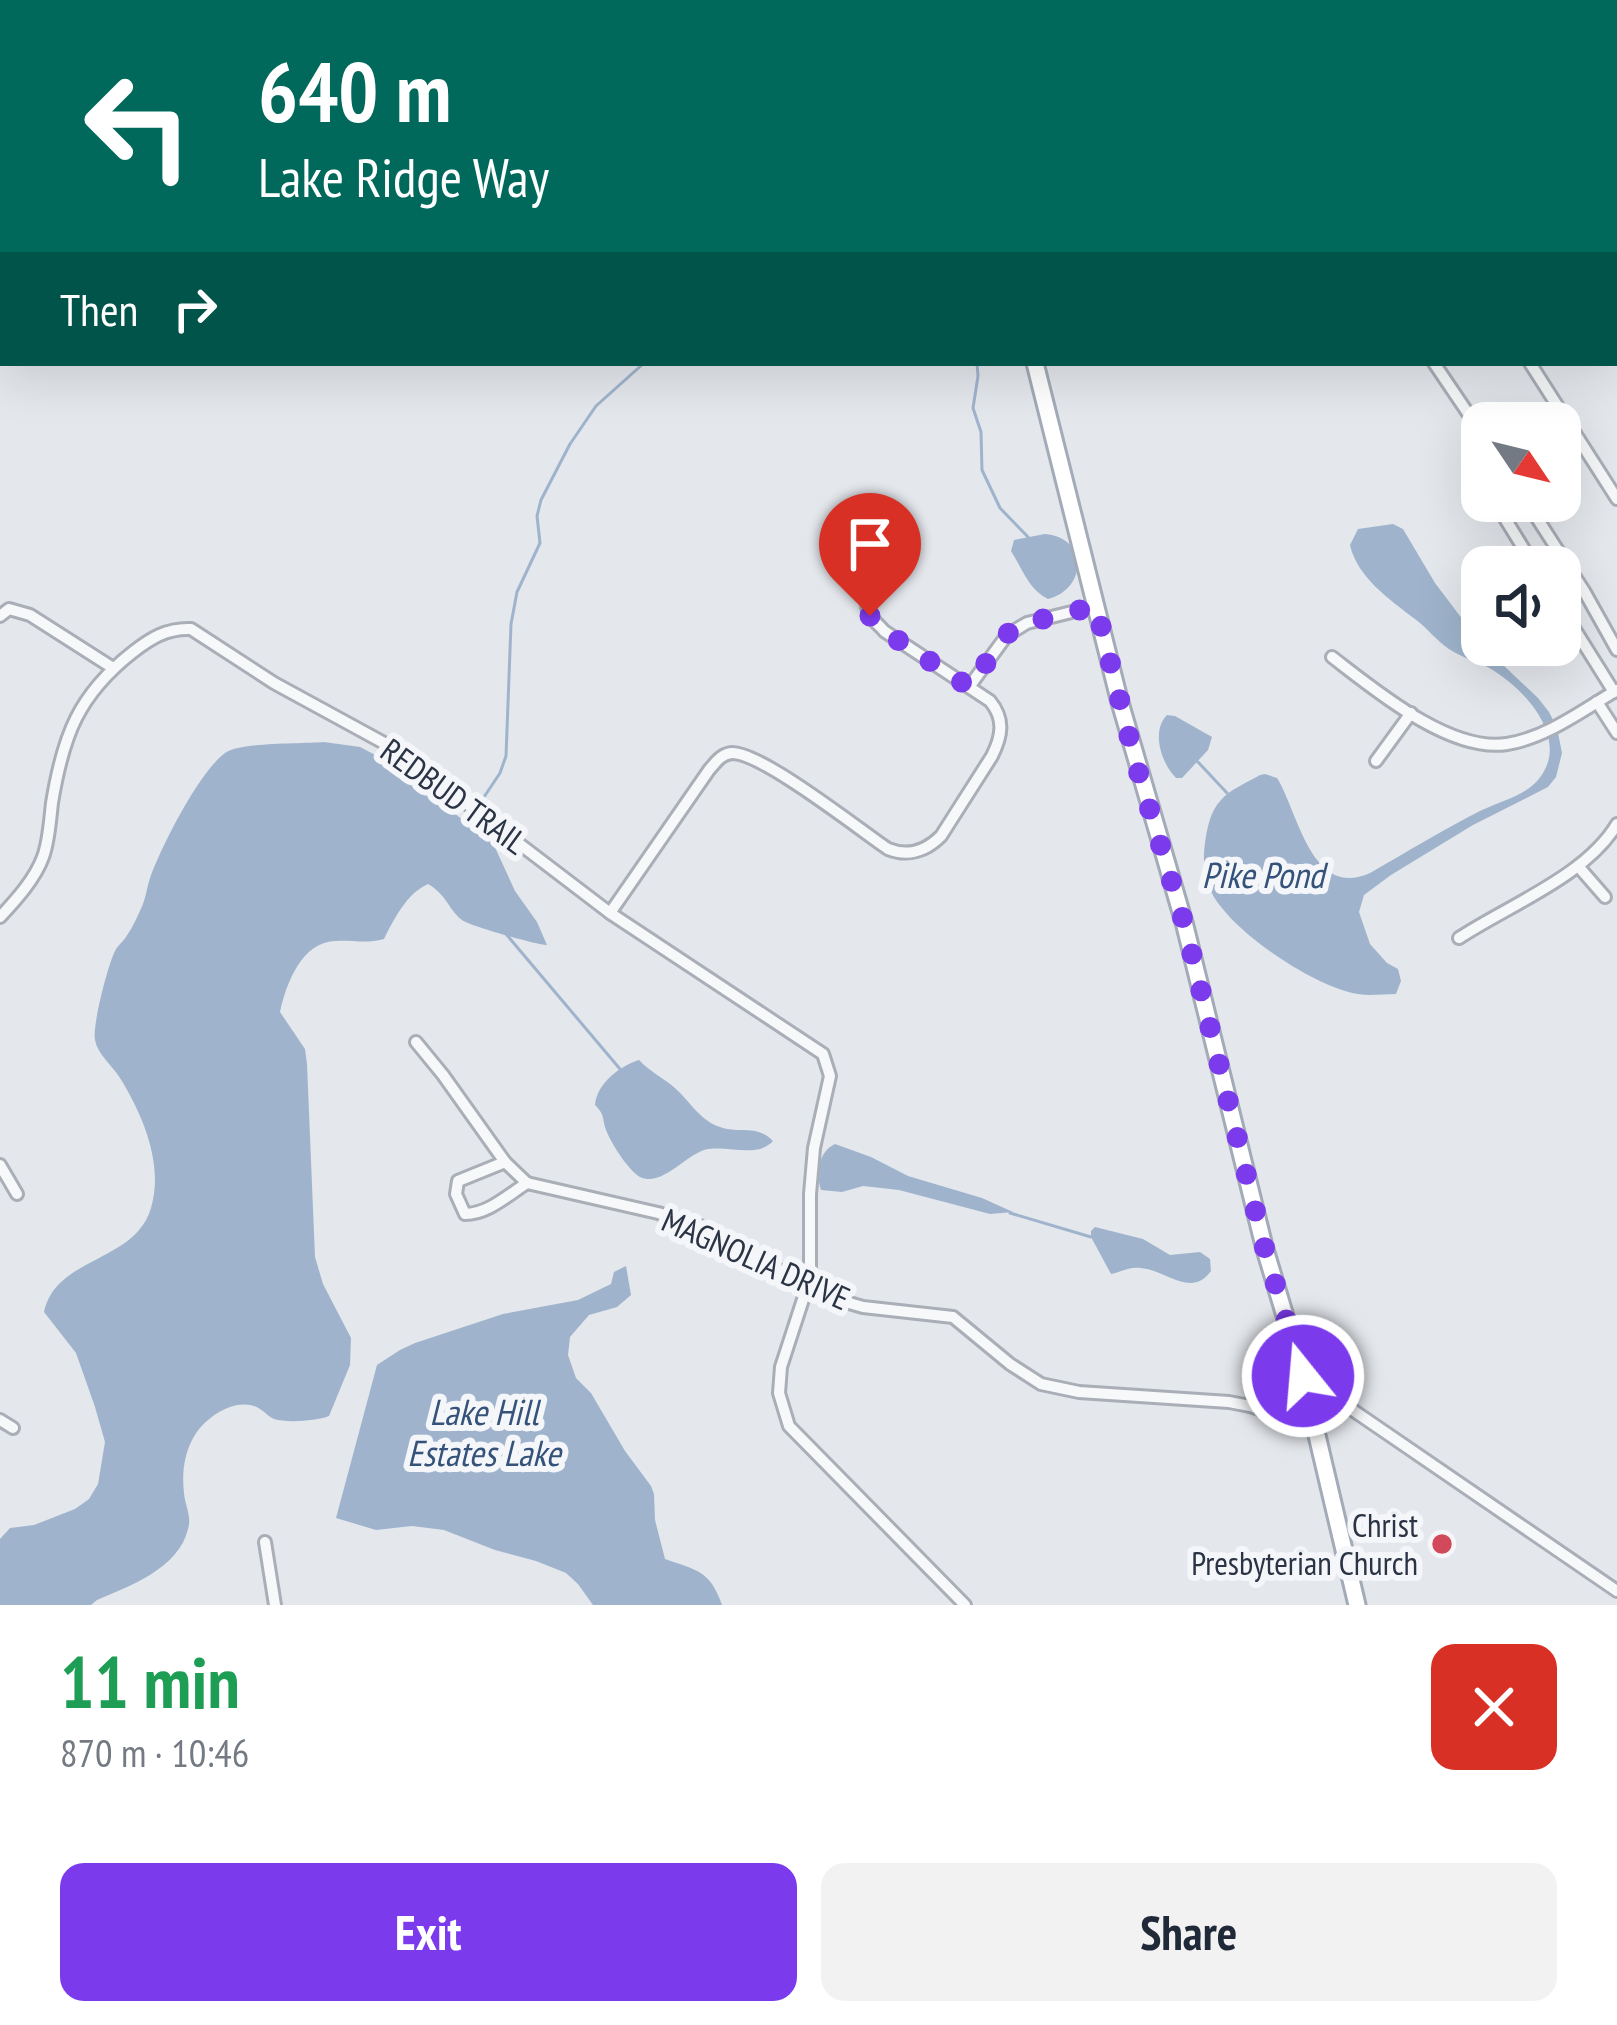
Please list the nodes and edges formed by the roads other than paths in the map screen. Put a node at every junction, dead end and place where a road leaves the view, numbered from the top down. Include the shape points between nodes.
1 (1036, 366) edge
2 (1436, 366) edge
3 (1532, 366) edge
4 (1555, 402) edge
5 (1461, 403) edge
6 (1581, 443) edge
7 (1617, 499) edge
8 (1540, 522) edge
9 (894, 552) dead end
10 (1096, 606) junction
11 (0, 616) edge
12 (1581, 638) edge
13 (1617, 650) edge
14 (1332, 657) dead end
15 (112, 668) junction
16 (969, 687) junction
17 (1615, 691) edge
18 (1598, 702) junction
19 (1411, 713) junction
20 (1617, 733) edge
21 (1376, 761) dead end
22 (1617, 824) edge
23 (1578, 866) junction
24 (1605, 897) dead end
25 (610, 913) junction
26 (0, 917) edge
27 (1459, 938) dead end
28 (416, 1042) dead end
29 (505, 1162) junction
30 (0, 1165) edge
31 (527, 1183) junction
32 (17, 1194) dead end
33 (808, 1284) junction
34 (1302, 1371) junction
35 (1250, 1406) junction
36 (0, 1420) edge
37 (13, 1428) dead end
38 (1316, 1428) junction
39 (266, 1542) dead end
40 (1617, 1591) edge
41 (275, 1605) edge
42 (965, 1605) edge
43 (1357, 1605) edge

1 - 10 main road
2 - 5 street
3 - 4 street
6 - 7 street
8 - 13 street
9 - 16 street via 873,584 870,616
10 - 16 street via 1007,634
10 - 34 main road
11 - 15 street via 30,615
12 - 17 street
14 - 19 street
15 - 25 street, REDBUD TRAIL via 151,638 191,629 395,749
15 - 26 street, REDBUD TRAIL via 85,702 62,753 44,855
16 - 25 street via 999,711 1000,733 932,845 888,850 762,763 724,754
17 - 18 street
18 - 19 street via 1509,744 1457,738
18 - 20 street
19 - 21 street
22 - 23 street
23 - 24 street
23 - 27 street
25 - 33 street, REDBUD TRAIL via 823,1054 830,1076 814,1148
28 - 29 street
29 - 31 street
29 - 31 street via 458,1181 466,1214
30 - 32 street
31 - 33 street, MAGNOLIA DRIVE via 700,1226
33 - 35 street, MAGNOLIA DRIVE via 863,1307 952,1317 1026,1375 1057,1388
33 - 42 street via 781,1366 778,1393 789,1426
34 - 35 street
34 - 38 main road
34 - 40 street
35 - 38 street, MAGNOLIA DRIVE
36 - 37 street
38 - 43 main road
39 - 41 street

